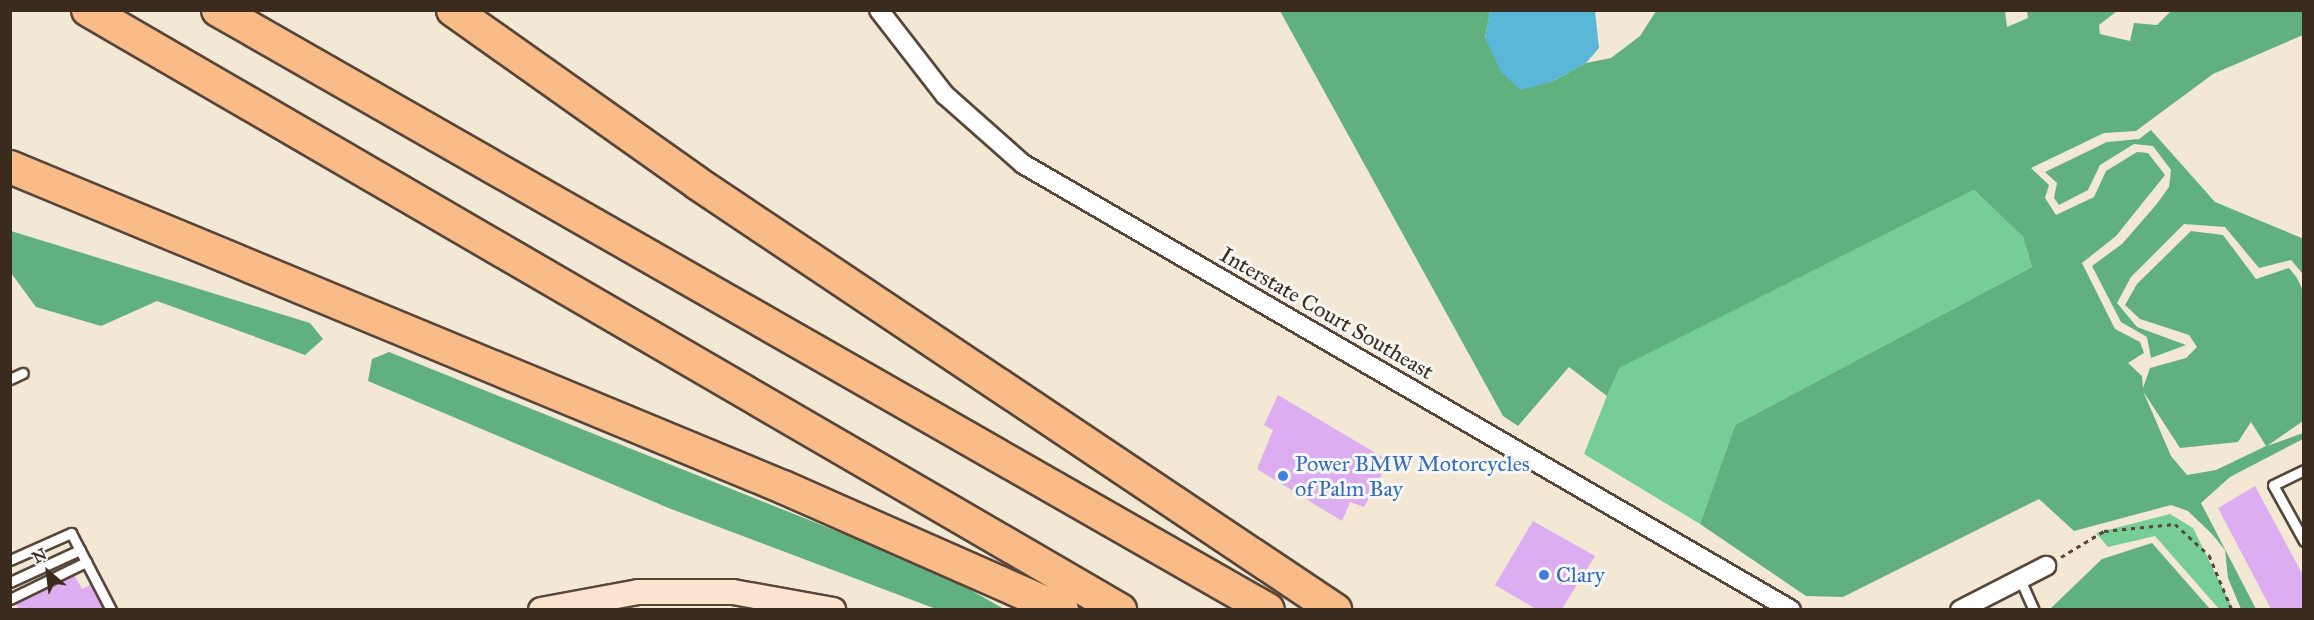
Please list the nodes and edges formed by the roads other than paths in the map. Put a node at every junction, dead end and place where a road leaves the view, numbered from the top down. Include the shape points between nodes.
1 (88, 10) edge
2 (218, 10) edge
3 (453, 10) edge
4 (879, 10) edge
5 (10, 167) edge
6 (23, 373) dead end
7 (10, 379) edge
8 (2304, 470) edge
9 (2304, 541) edge
10 (80, 550) junction
11 (10, 560) edge
12 (86, 562) junction
13 (2046, 566) road end
14 (2020, 579) junction
15 (10, 582) edge
16 (10, 599) edge
17 (111, 609) edge
18 (541, 609) edge
19 (833, 609) edge
20 (1062, 609) edge
21 (1120, 609) edge
22 (1268, 609) edge
23 (1335, 609) edge
24 (1791, 609) edge
25 (1960, 609) edge
26 (2034, 609) edge

1 - 21 highway
2 - 22 highway
3 - 23 highway via 697,183
4 - 24 street, Interstate Court Southeast via 945,94 1023,164
5 - 20 highway via 783,487
6 - 7 lane
8 - 9 lane via 2273,485
10 - 11 lane via 71,533
10 - 12 lane
10 - 15 lane
12 - 16 lane
12 - 17 lane
13 - 14 street
14 - 25 street
14 - 26 lane
18 - 19 street via 638,592 734,592

